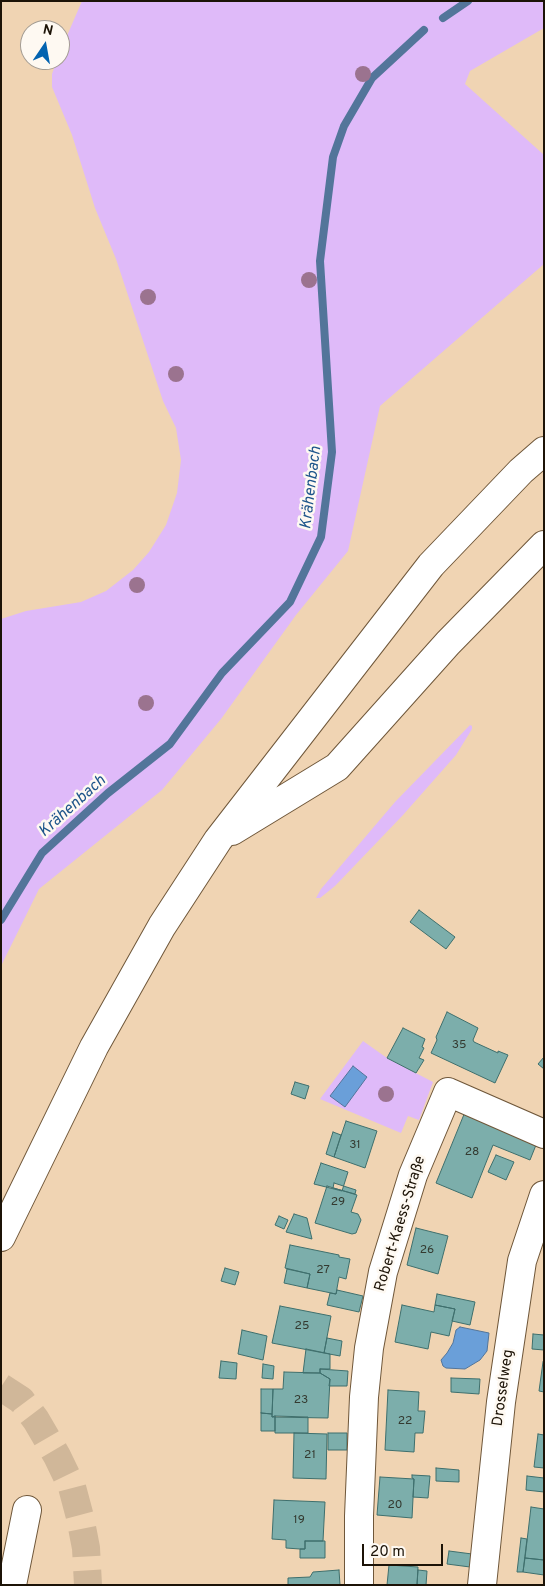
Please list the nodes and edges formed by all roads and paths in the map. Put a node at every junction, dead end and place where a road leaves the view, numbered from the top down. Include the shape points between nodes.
1 (544, 450) edge
2 (544, 545) edge
3 (218, 840) junction
4 (544, 1134) edge
5 (544, 1195) edge
6 (1, 1237) edge
7 (27, 1510) dead end
8 (12, 1585) edge
9 (358, 1585) edge
10 (482, 1585) edge

1 - 3 main road via 431,565
2 - 3 main road via 448,643 337,767
3 - 6 main road via 162,926 94,1047
4 - 9 main road, Robert-Kaess-Straße via 448,1092 413,1175 383,1272 369,1348 364,1397
5 - 10 main road, Drosselweg via 522,1261 501,1402
7 - 8 main road

